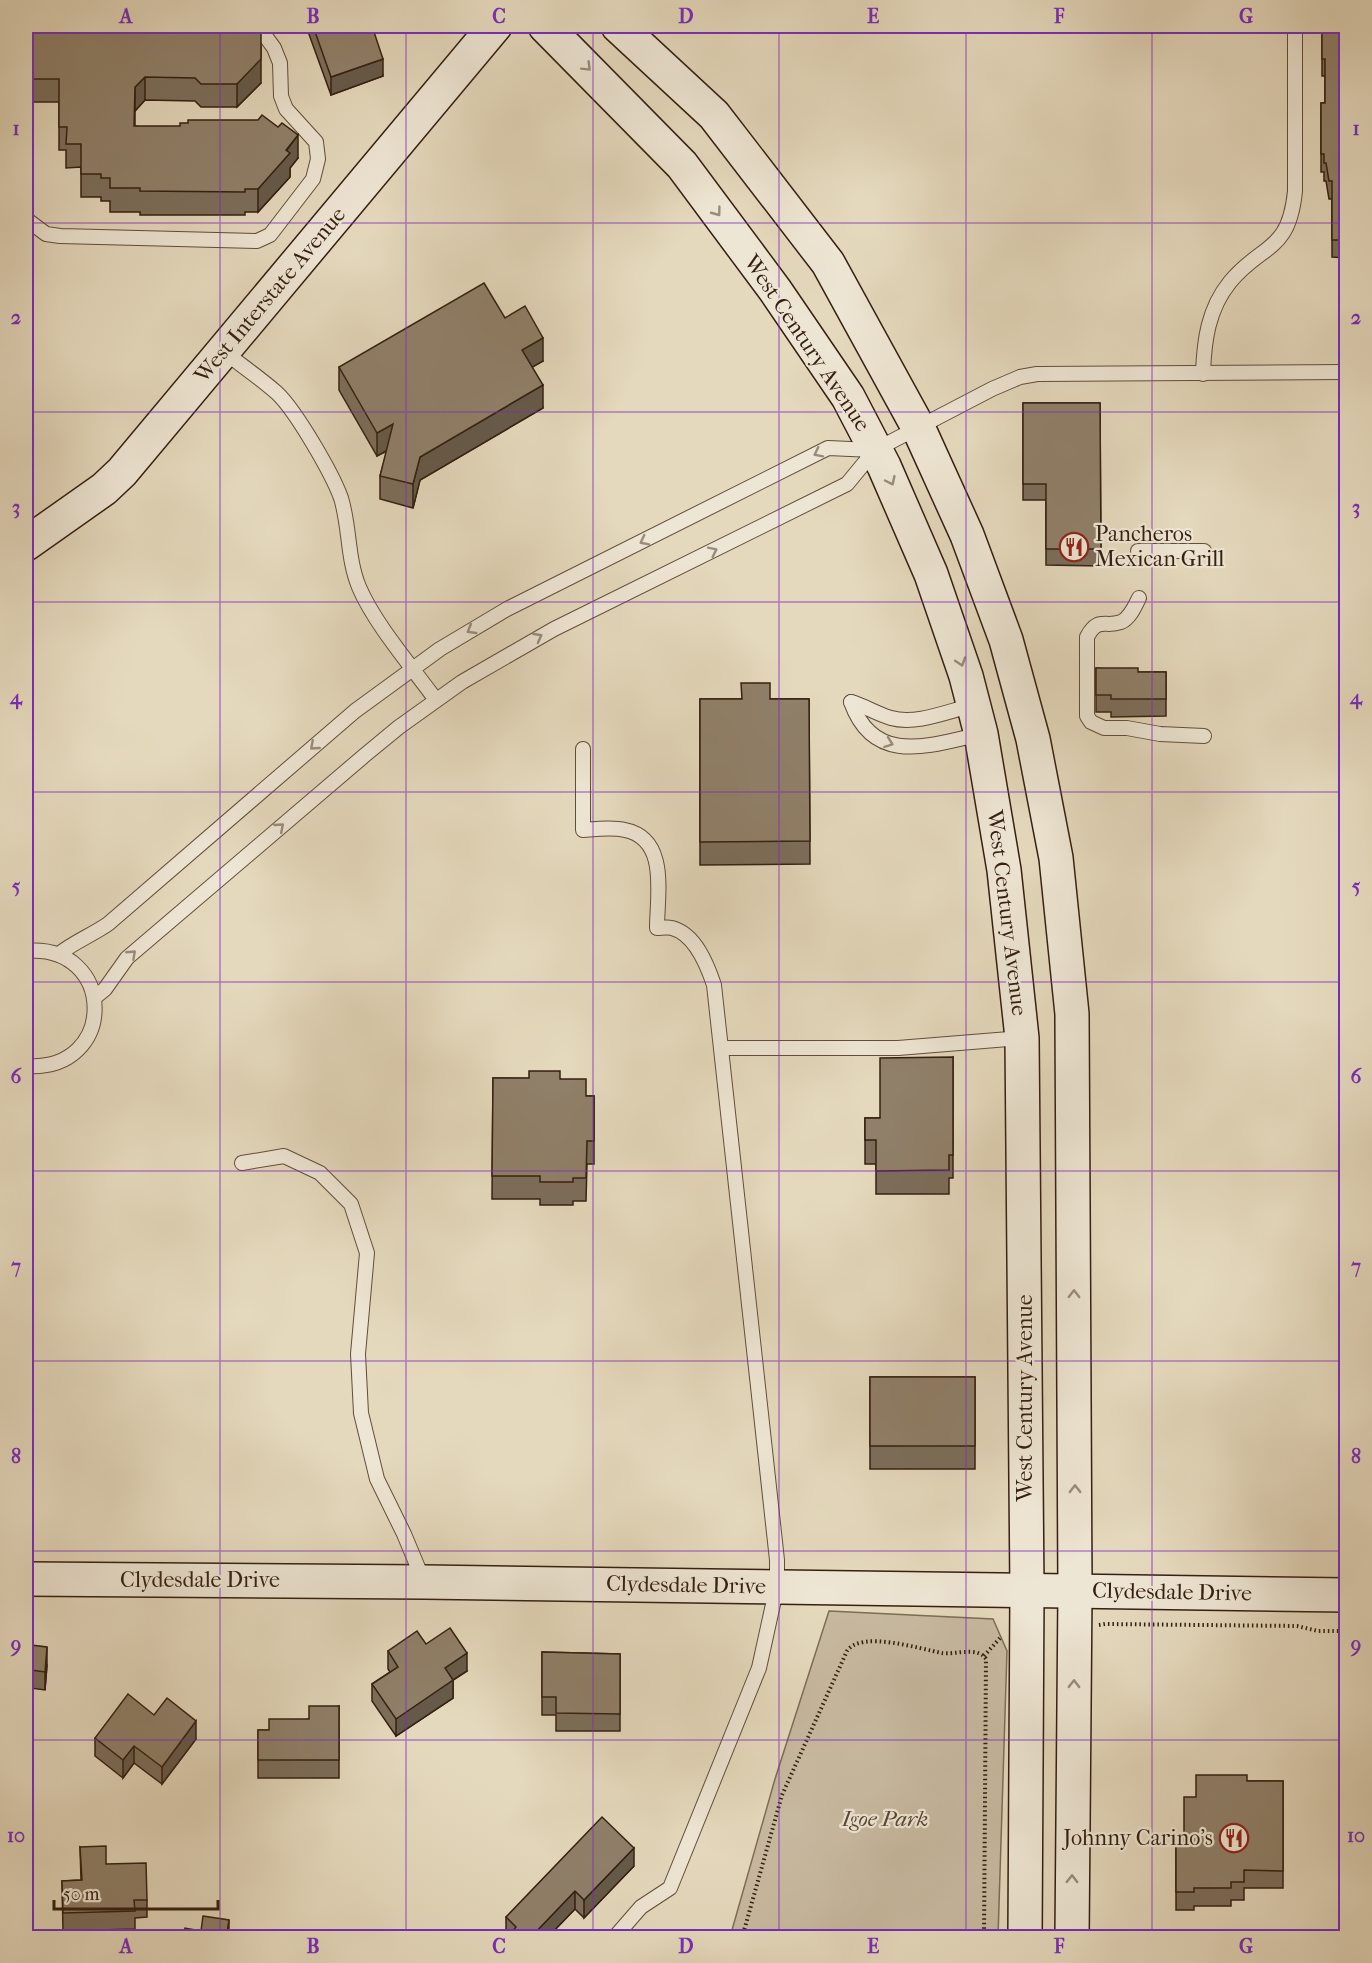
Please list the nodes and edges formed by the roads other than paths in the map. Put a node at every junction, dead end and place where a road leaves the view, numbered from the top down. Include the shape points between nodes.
1 (258, 26) edge
2 (495, 26) edge
3 (545, 26) edge
4 (618, 26) edge
5 (1295, 26) edge
6 (26, 219) edge
7 (223, 351) junction
8 (1347, 372) edge
9 (1203, 374) junction
10 (918, 427) junction
11 (875, 450) junction
12 (26, 544) edge
13 (1138, 551) dead end
14 (1204, 551) dead end
15 (1139, 598) dead end
16 (413, 668) junction
17 (436, 700) junction
18 (978, 720) junction
19 (1204, 736) dead end
20 (583, 749) dead end
21 (26, 951) edge
22 (59, 954) junction
23 (94, 998) junction
24 (1022, 1038) junction
25 (722, 1048) junction
26 (26, 1066) edge
27 (242, 1162) dead end
28 (26, 1579) edge
29 (424, 1582) junction
30 (777, 1586) junction
31 (1027, 1590) junction
32 (1075, 1591) junction
33 (1347, 1595) edge
34 (614, 1938) edge
35 (1025, 1938) edge
36 (1072, 1938) edge

1 - 6 lane via 280,63 281,96 286,109 316,142 318,159 313,179 270,235 257,241 60,236 46,234
2 - 7 main road, West Interstate Avenue
3 -> 11 main road, West Century Avenue via 682,165 848,397
4 - 10 main road via 714,115 828,263
5 - 9 lane via 1293,210 1277,242 1236,275 1218,301 1206,335
7 - 12 main road, West Interstate Avenue via 122,472
7 - 16 lane via 276,392 294,414 340,496 359,588
8 - 9 lane
9 - 10 lane via 1020,377
10 - 11 lane
32 -> 10 main road via 1072,1014 1061,892 1033,739 1006,640 967,535
11 -> 16 lane via 828,448 507,609
17 -> 11 lane via 546,633 847,484
11 -> 18 main road, West Century Avenue via 931,574
13 - 14 lane
15 - 19 lane via 1126,618 1099,624 1086,637 1086,716 1104,728
16 - 17 lane
16 -> 22 lane via 341,723 108,924
23 -> 17 lane via 127,958 365,755
18 -> 18 lane via 904,720 851,702 856,716 874,737 900,747 926,747
18 - 24 main road, West Century Avenue via 1004,870
20 - 25 lane via 583,830 628,831 652,849 657,867 657,928 682,933 705,961 715,990
21 - 22 lane
22 - 23 lane via 76,965 88,980
23 - 26 lane via 92,1027 77,1052 61,1062
24 - 25 lane via 898,1048
24 - 31 main road, West Century Avenue
25 - 30 lane
27 - 29 lane via 284,1156 320,1173 351,1204 368,1253 358,1354 361,1413 377,1479
28 - 29 main road, Clydesdale Drive
29 - 30 main road, Clydesdale Drive
30 - 31 main road, Clydesdale Drive
30 - 34 lane via 759,1668 670,1888 641,1907
31 - 32 main road, Clydesdale Drive
31 - 35 main road, West Century Avenue
32 - 33 main road, Clydesdale Drive
36 -> 32 main road

